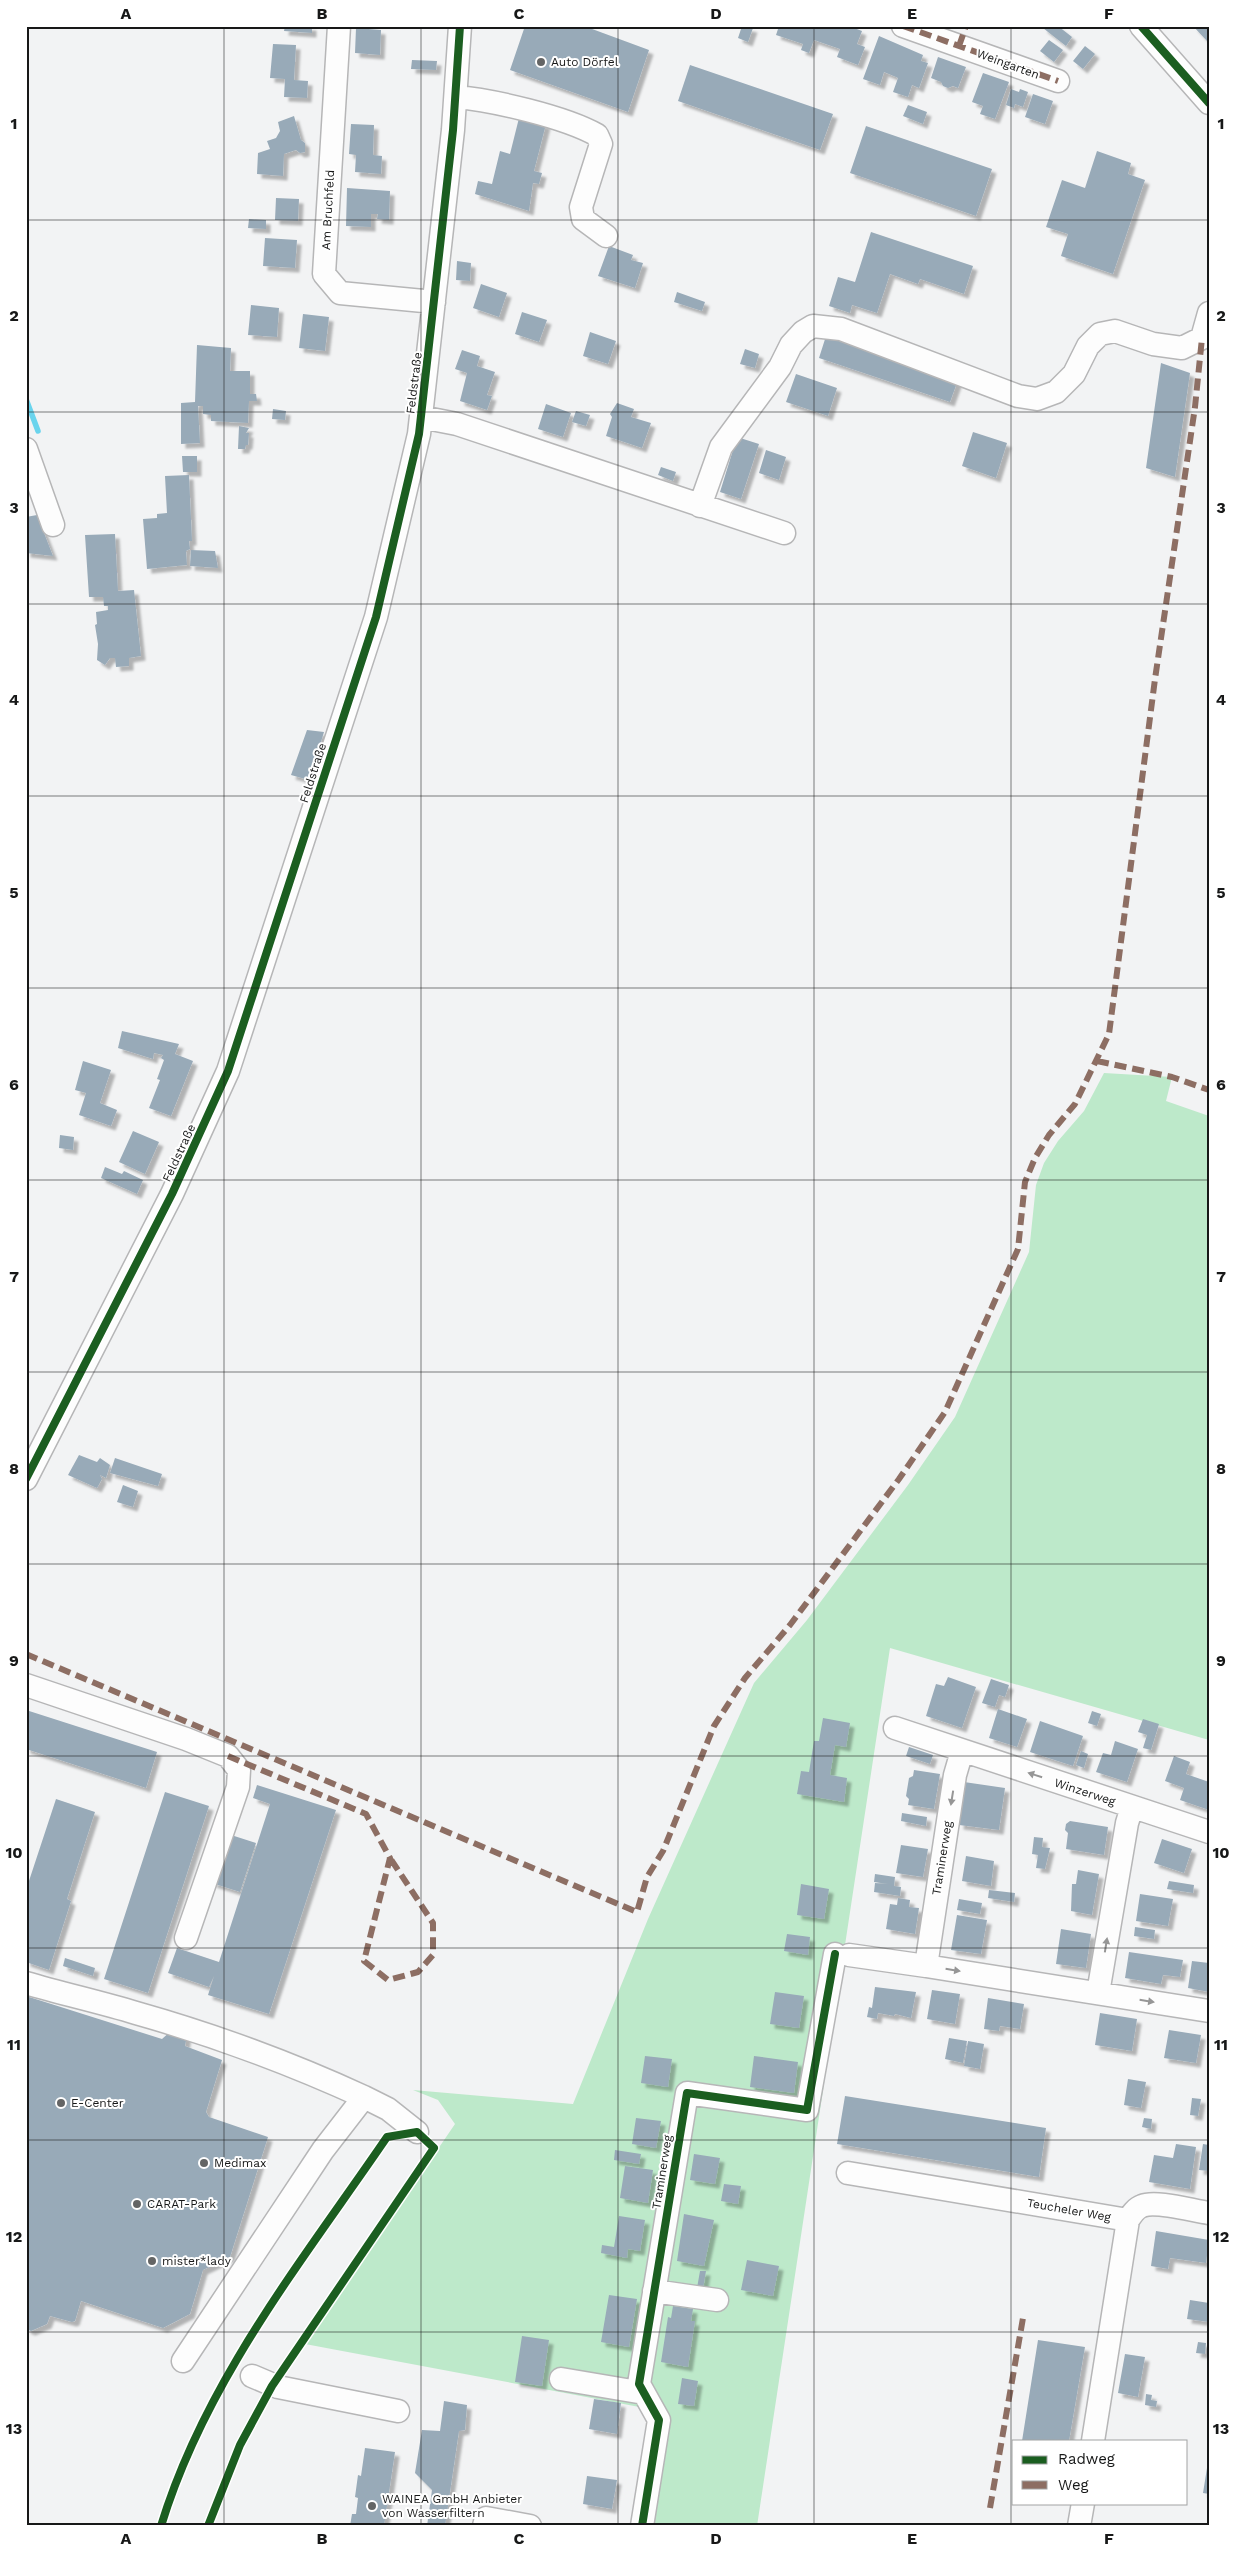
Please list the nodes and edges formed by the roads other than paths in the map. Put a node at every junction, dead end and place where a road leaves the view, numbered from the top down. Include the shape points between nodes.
1 (339, 26) edge
2 (460, 26) edge
3 (903, 26) edge
4 (1141, 26) edge
5 (962, 36) edge
6 (1058, 82) dead end
7 (456, 97) junction
8 (1209, 102) edge
9 (606, 236) dead end
10 (434, 302) junction
11 (1209, 313) edge
12 (421, 417) junction
13 (26, 449) edge
14 (700, 506) junction
15 (53, 525) dead end
16 (784, 533) dead end
17 (26, 1479) edge
18 (26, 1686) edge
19 (895, 1728) dead end
20 (962, 1751) junction
21 (1132, 1807) junction
22 (1209, 1832) edge
23 (186, 1938) dead end
24 (926, 1966) junction
25 (26, 1983) edge
26 (1098, 1994) junction
27 (1209, 2011) edge
28 (364, 2097) junction
29 (417, 2132) dead end
30 (848, 2173) dead end
31 (1209, 2213) edge
32 (1128, 2220) junction
33 (654, 2291) junction
34 (717, 2300) dead end
35 (183, 2361) dead end
36 (252, 2376) dead end
37 (561, 2379) dead end
38 (644, 2393) junction
39 (398, 2411) dead end
40 (1093, 2440) edge
41 (1083, 2504) edge
42 (484, 2526) edge
43 (530, 2526) edge
44 (642, 2526) edge
45 (1079, 2526) edge

1 - 10 street, Am Bruchfeld via 324,274 340,294
2 - 7 street, Feldstraße
3 - 5 street, Weingarten
4 - 8 street
5 - 6 street, Weingarten
7 - 9 street via 475,98 543,115 597,134 601,144 580,206 583,218
7 - 10 street, Feldstraße
10 - 12 street, Feldstraße
11 - 14 street via 1202,338 1182,348 1153,344 1115,332 1100,334 1088,346 1074,374 1056,392 1037,399 1018,396 841,329 813,326 791,345 770,382 732,430 722,447
12 - 14 street, Feldstraße via 457,424
12 - 17 street, Feldstraße via 414,461 376,617 232,1060 172,1194
13 - 15 street
14 - 16 street, Feldstraße
18 - 23 street via 186,1739 228,1756 239,1770 238,1787
19 - 20 street, Winzerweg
21 -> 20 street, Winzerweg
20 -> 24 street, Traminerweg via 955,1775
21 - 22 street, Winzerweg
26 -> 21 street via 1126,1823
24 -> 26 street, Traminerweg
24 - 33 street, Traminerweg via 842,1955 807,2110 686,2093
25 - 28 street via 136,2012 223,2040
26 -> 27 street, Traminerweg
28 - 29 street via 388,2109
28 - 35 street via 322,2150
30 - 32 street, Teucheler Weg
31 - 32 street via 1152,2204 1134,2211
32 - 40 street, Teucheler Weg
33 - 34 street
33 - 38 street, Traminerweg via 639,2384
36 - 39 street via 278,2387
37 - 38 street
38 - 44 street, Traminerweg via 659,2420
41 - 45 street
42 - 43 street via 486,2518

